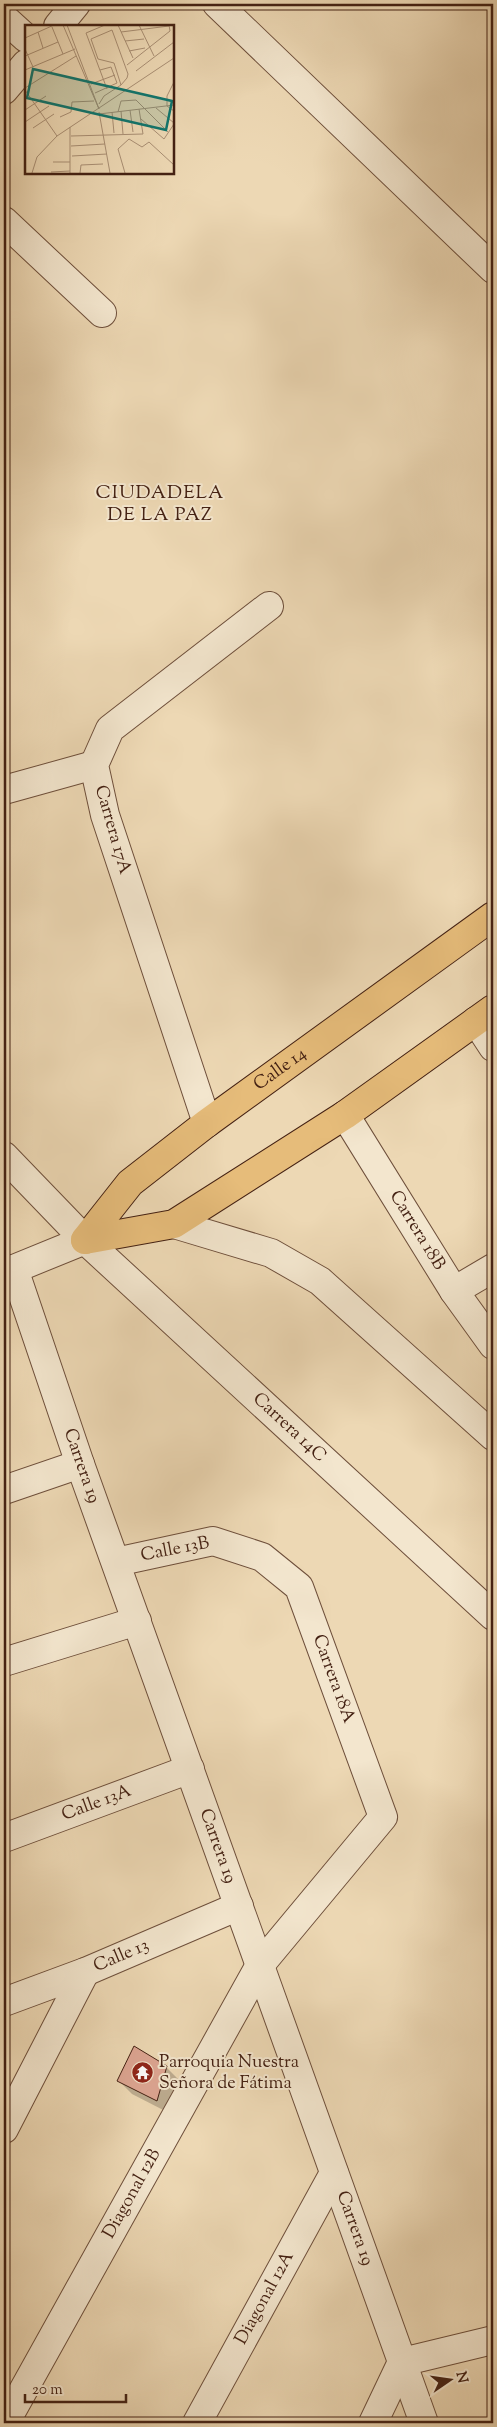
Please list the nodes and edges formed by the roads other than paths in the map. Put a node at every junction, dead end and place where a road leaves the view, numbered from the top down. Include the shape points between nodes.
1 (76, 4) edge
2 (218, 4) edge
3 (4, 18) edge
4 (59, 25) edge
5 (25, 37) edge
6 (25, 65) edge
7 (4, 90) edge
8 (4, 221) edge
9 (493, 269) edge
10 (102, 313) dead end
11 (269, 606) dead end
12 (94, 765) junction
13 (4, 790) edge
14 (493, 916) edge
15 (485, 1015) edge
16 (493, 1048) edge
17 (345, 1115) junction
18 (207, 1123) junction
19 (4, 1156) edge
20 (174, 1224) junction
21 (85, 1240) junction
22 (493, 1268) edge
23 (9, 1271) edge
24 (454, 1291) junction
25 (493, 1344) edge
26 (493, 1436) edge
27 (80, 1464) junction
28 (4, 1490) edge
29 (262, 1557) joint
30 (116, 1562) junction
31 (493, 1616) edge
32 (137, 1621) junction
33 (4, 1662) edge
34 (190, 1769) junction
35 (4, 1838) edge
36 (239, 1906) junction
37 (260, 1965) junction
38 (85, 1972) junction
39 (4, 2002) edge
40 (4, 2129) edge
41 (334, 2173) junction
42 (493, 2340) edge
43 (402, 2362) junction
44 (5, 2423) edge
45 (197, 2423) edge
46 (373, 2423) edge
47 (424, 2423) edge

1 - 4 street
2 - 9 street
3 - 5 street
6 - 7 street
8 - 10 street
11 - 12 street, Carrera 17A via 110,729
12 - 13 street
12 - 18 street, Carrera 17A via 105,815
14 - 18 main road, Calle 14
15 - 16 street
15 - 17 main road, Calle 14
17 - 20 main road, Calle 14
17 - 24 street, Carrera 18B
18 - 21 main road, Calle 14 via 130,1183
19 - 21 street, Carrera 14C
20 - 21 main road, Calle 14
20 - 26 street via 271,1253 320,1281
21 - 23 street, Calle 14
21 - 31 street, Carrera 14C
22 - 24 street
23 - 27 street, Carrera 19
24 - 25 street, Carrera 18B
27 - 28 street
27 - 30 street, Carrera 19
29 - 30 street, Calle 13B via 214,1541
29 - 37 street, Carrera 18A via 299,1587 383,1816
30 - 32 street, Carrera 19
32 - 33 street
32 - 34 street, Carrera 19
34 - 35 street, Calle 13A
34 - 36 street, Carrera 19
36 - 37 street, Carrera 19
36 - 38 street, Calle 13
37 - 41 street, Carrera 19
37 - 44 street, Diagonal 12B
38 - 39 street, Calle 13
38 - 40 street
41 - 43 street, Carrera 19
41 - 45 street, Diagonal 12A
42 - 43 street
43 - 46 street
43 - 47 street, Carrera 19

